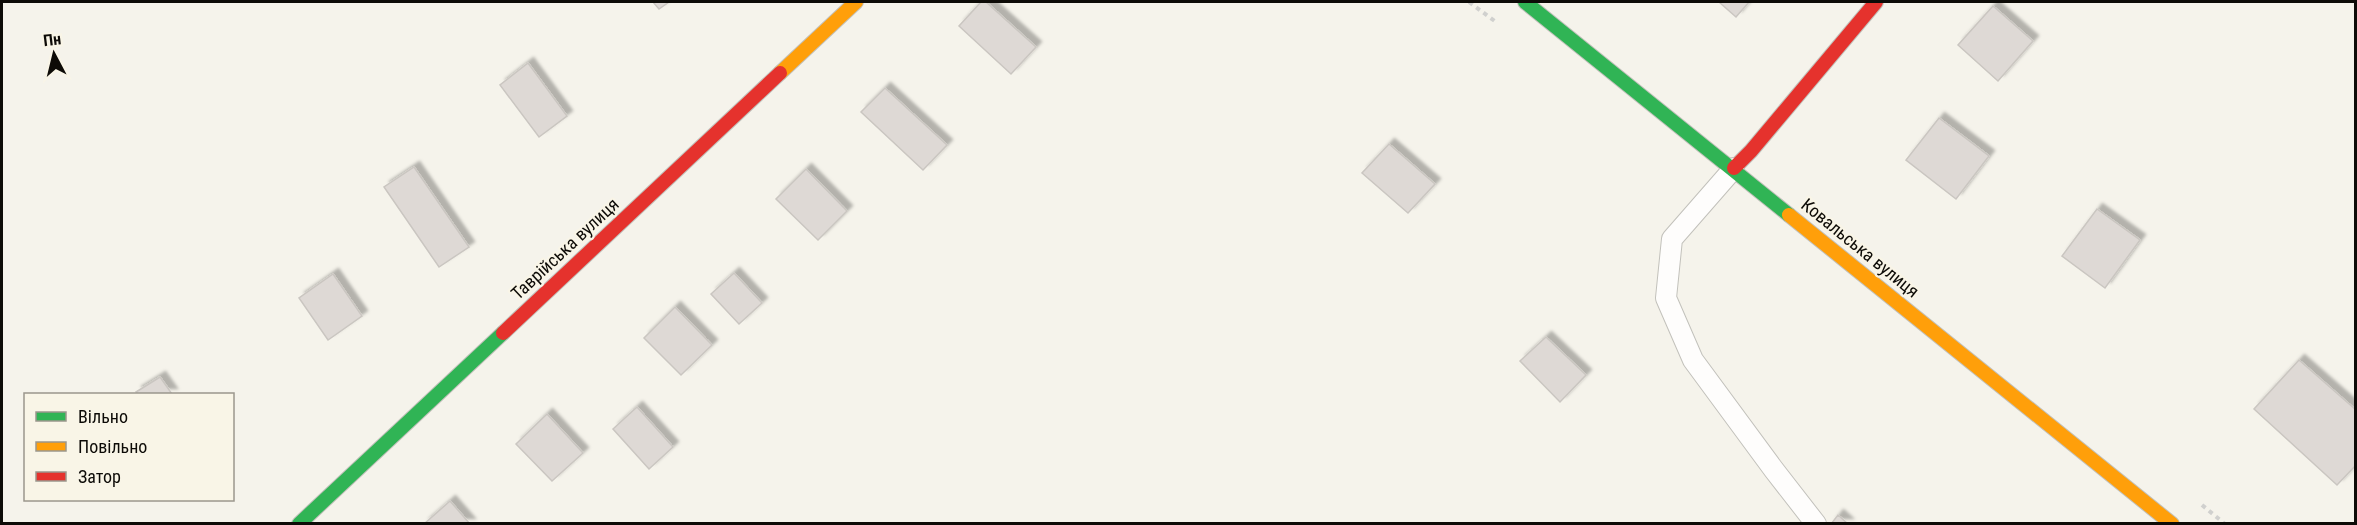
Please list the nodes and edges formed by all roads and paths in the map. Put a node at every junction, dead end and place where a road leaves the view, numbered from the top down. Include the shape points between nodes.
1 (856, 2) edge
2 (1525, 2) edge
3 (1876, 2) edge
4 (1734, 168) junction
5 (299, 524) edge
6 (1816, 524) edge
7 (2172, 524) edge

1 - 5 street, Таврійська вулиця
2 - 4 street, Ковальська вулиця
3 - 4 street
4 - 6 lane via 1672,239 1666,298 1693,360
4 - 7 street, Ковальська вулиця

